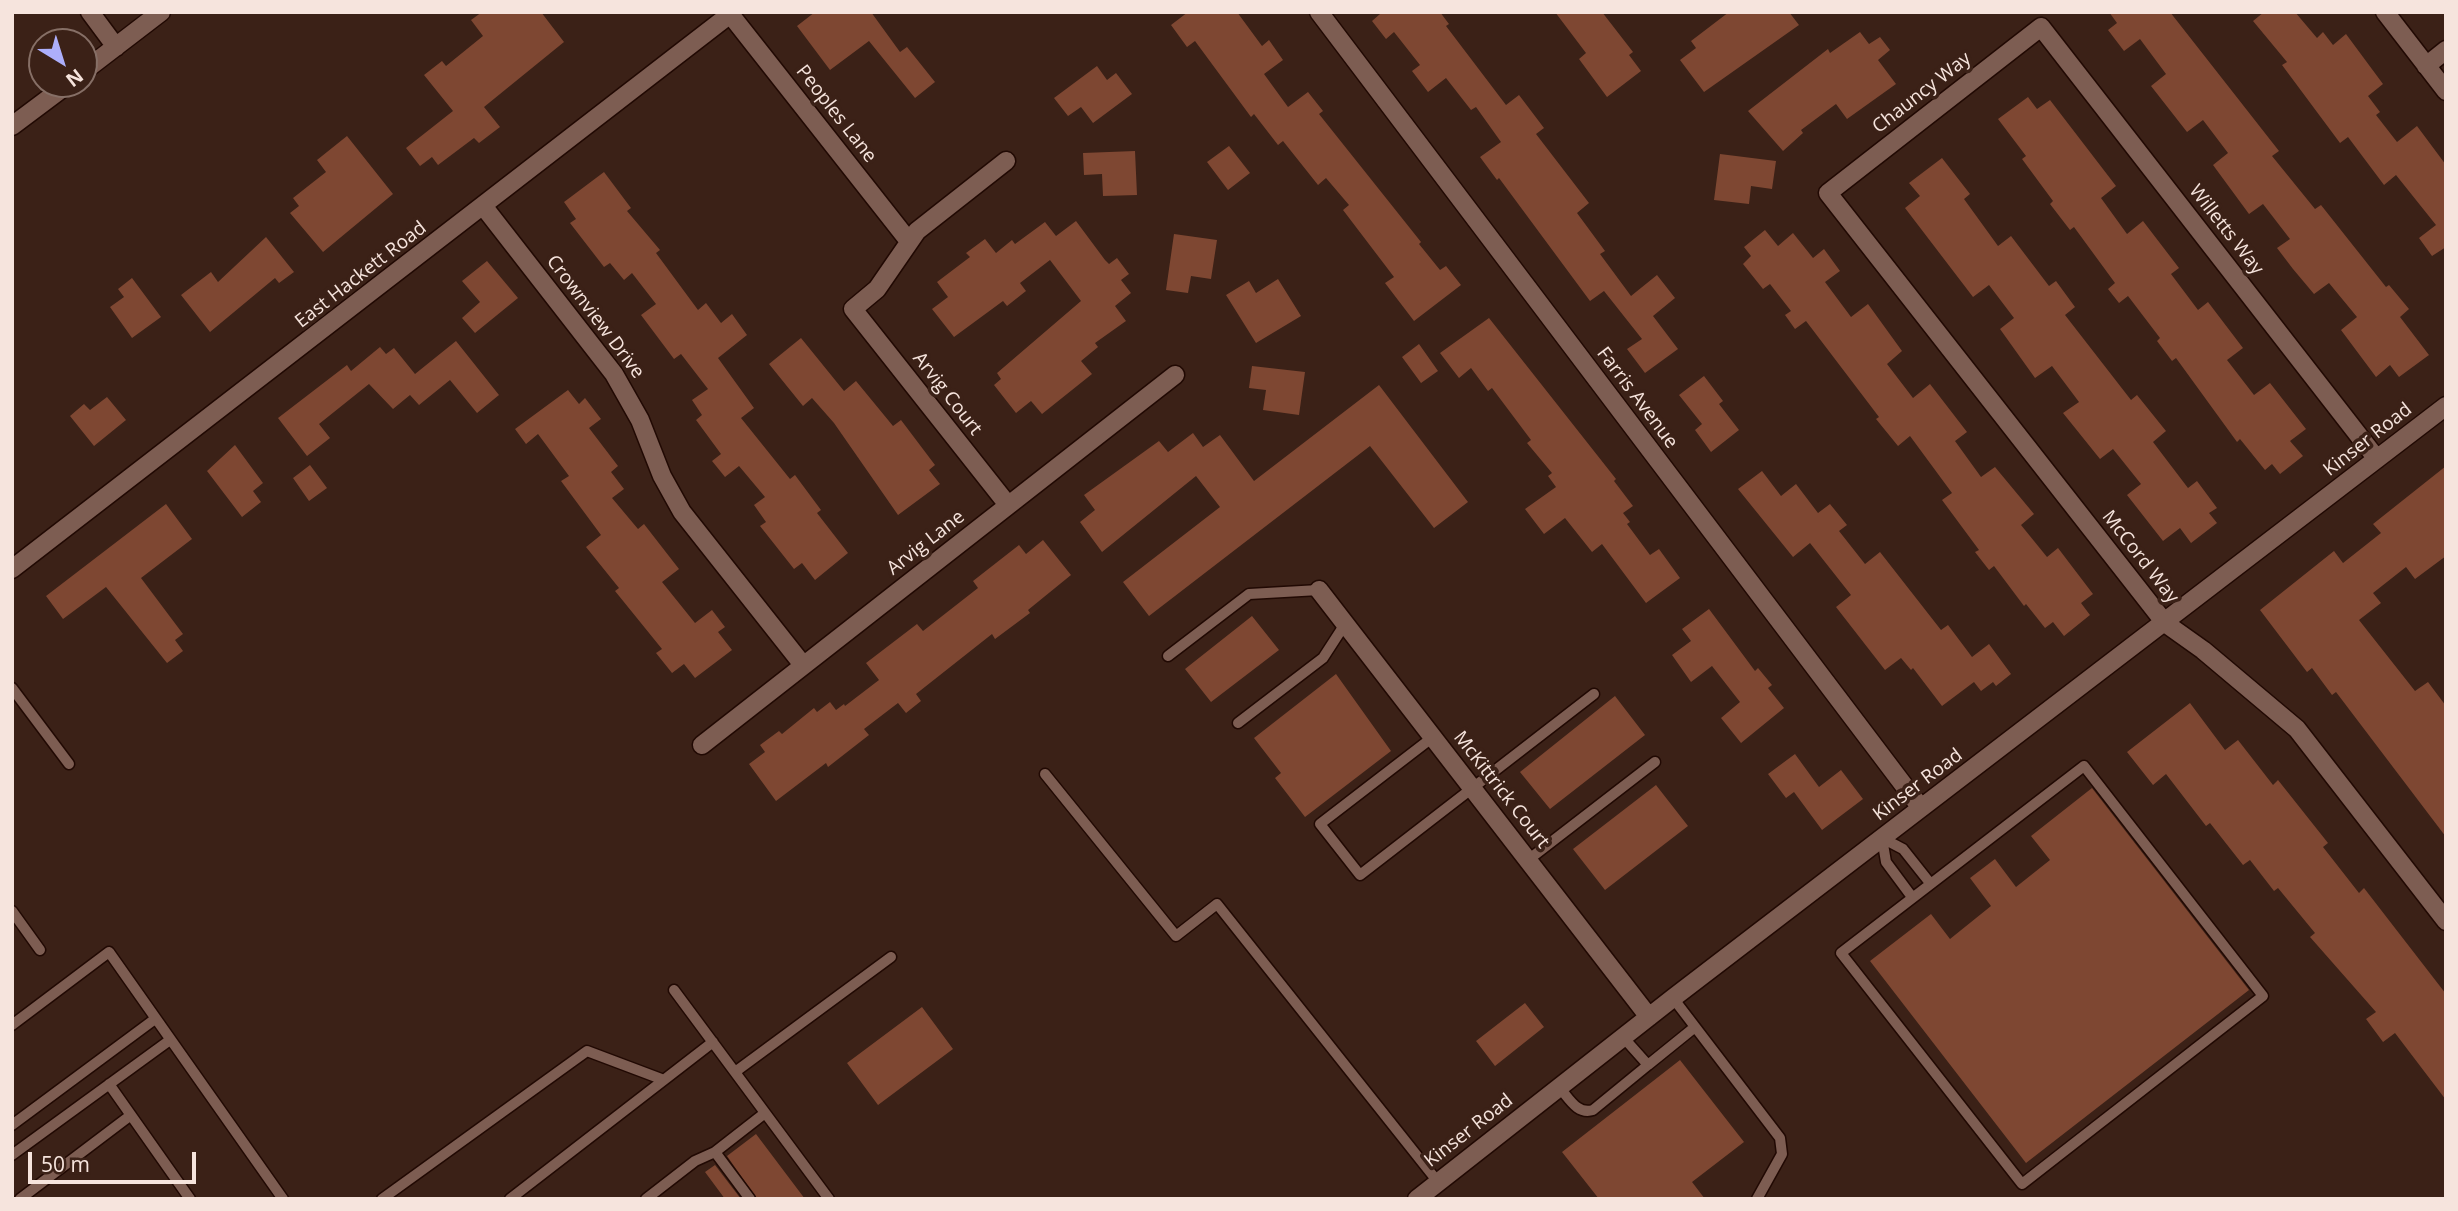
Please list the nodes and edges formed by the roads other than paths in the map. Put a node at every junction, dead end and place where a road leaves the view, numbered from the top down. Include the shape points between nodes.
1 (90, 12) edge
2 (161, 12) edge
3 (1319, 12) edge
4 (2385, 12) edge
5 (732, 13) edge
6 (2041, 27) joint
7 (116, 47) junction
8 (2446, 50) edge
9 (98, 60) edge
10 (2426, 66) junction
11 (2446, 91) edge
12 (49, 98) edge
13 (12, 126) edge
14 (1006, 161) dead end
15 (1828, 193) joint
16 (484, 207) junction
17 (908, 240) junction
18 (1175, 375) dead end
19 (2446, 406) edge
20 (2377, 459) junction
21 (1008, 505) junction
22 (12, 569) edge
23 (1319, 590) joint
24 (2165, 623) junction
25 (1345, 624) junction
26 (1168, 656) dead end
27 (803, 666) junction
28 (12, 688) edge
29 (1594, 694) dead end
30 (1238, 723) dead end
31 (1433, 737) junction
32 (702, 745) dead end
33 (1656, 762) dead end
34 (69, 764) dead end
35 (1045, 774) dead end
36 (1472, 789) junction
37 (1921, 808) junction
38 (1882, 838) junction
39 (1528, 860) junction
40 (1930, 883) junction
41 (1912, 897) junction
42 (12, 911) edge
43 (2446, 921) edge
44 (40, 950) dead end
45 (891, 957) dead end
46 (674, 990) dead end
47 (1673, 998) junction
48 (1649, 1017) junction
49 (155, 1019) junction
50 (12, 1024) edge
51 (1695, 1027) junction
52 (1623, 1037) junction
53 (170, 1040) junction
54 (713, 1042) junction
55 (1648, 1065) junction
56 (735, 1072) junction
57 (664, 1080) junction
58 (109, 1084) junction
59 (1559, 1087) junction
60 (765, 1113) junction
61 (131, 1115) junction
62 (12, 1125) edge
63 (715, 1152) junction
64 (12, 1155) edge
65 (1438, 1182) junction
66 (20, 1199) edge
67 (190, 1199) edge
68 (283, 1199) edge
69 (382, 1199) edge
70 (510, 1199) edge
71 (646, 1199) edge
72 (750, 1199) edge
73 (829, 1199) edge
74 (1417, 1199) edge
75 (1757, 1199) edge

1 - 7 street
2 - 7 street
3 - 37 street, Farris Avenue
4 - 10 street
5 - 16 street, East Hackett Road
5 - 17 street, Peoples Lane
6 - 15 street, Chauncy Way
6 - 20 street, Willetts Way
7 - 9 street
8 - 10 street
10 - 11 street
12 - 13 street
14 - 17 street
15 - 24 street, McCord Way
16 - 22 street, East Hackett Road
16 - 27 street, Crownview Drive via 620,382 681,512
17 - 21 street, Arvig Court via 877,289 853,309
18 - 21 street, Arvig Lane
19 - 20 street, Kinser Road
20 - 24 street, Kinser Road
21 - 27 street, Arvig Lane
23 - 25 street, McKittrick Court
23 - 26 lane via 1249,594
24 - 37 street, Kinser Road
24 - 43 street, McCord Way via 2297,729
25 - 30 lane via 1323,658
25 - 31 street, McKittrick Court
27 - 32 street, Arvig Lane
28 - 34 lane
29 - 36 lane
31 - 36 street, McKittrick Court
31 - 36 lane via 1320,824 1360,875
33 - 39 lane
35 - 65 lane via 1176,936 1217,904
36 - 39 street, McKittrick Court
37 - 38 street, Kinser Road
38 - 40 lane via 1903,849
38 - 41 lane via 1886,862
38 - 47 street, Kinser Road
39 - 48 street, McKittrick Court
40 - 41 lane
40 - 41 lane via 2084,766 2263,996 2022,1184 1841,953
42 - 44 lane
45 - 56 lane
46 - 54 lane
47 - 48 street, Kinser Road
47 - 51 lane
48 - 52 street, Kinser Road
49 - 50 lane via 108,952
49 - 53 lane
49 - 62 lane
51 - 55 lane
51 - 75 lane via 1780,1138 1782,1154
52 - 55 lane
52 - 59 street, Kinser Road
53 - 58 lane
53 - 68 lane
54 - 56 lane
54 - 57 lane
55 - 59 lane via 1586,1112
56 - 60 lane
57 - 69 lane via 587,1051
57 - 70 lane
58 - 61 lane
58 - 64 lane
59 - 65 street, Kinser Road
60 - 63 lane
60 - 73 lane
61 - 66 lane
61 - 67 lane
63 - 71 lane via 695,1161
63 - 72 lane
65 - 74 street, Kinser Road

